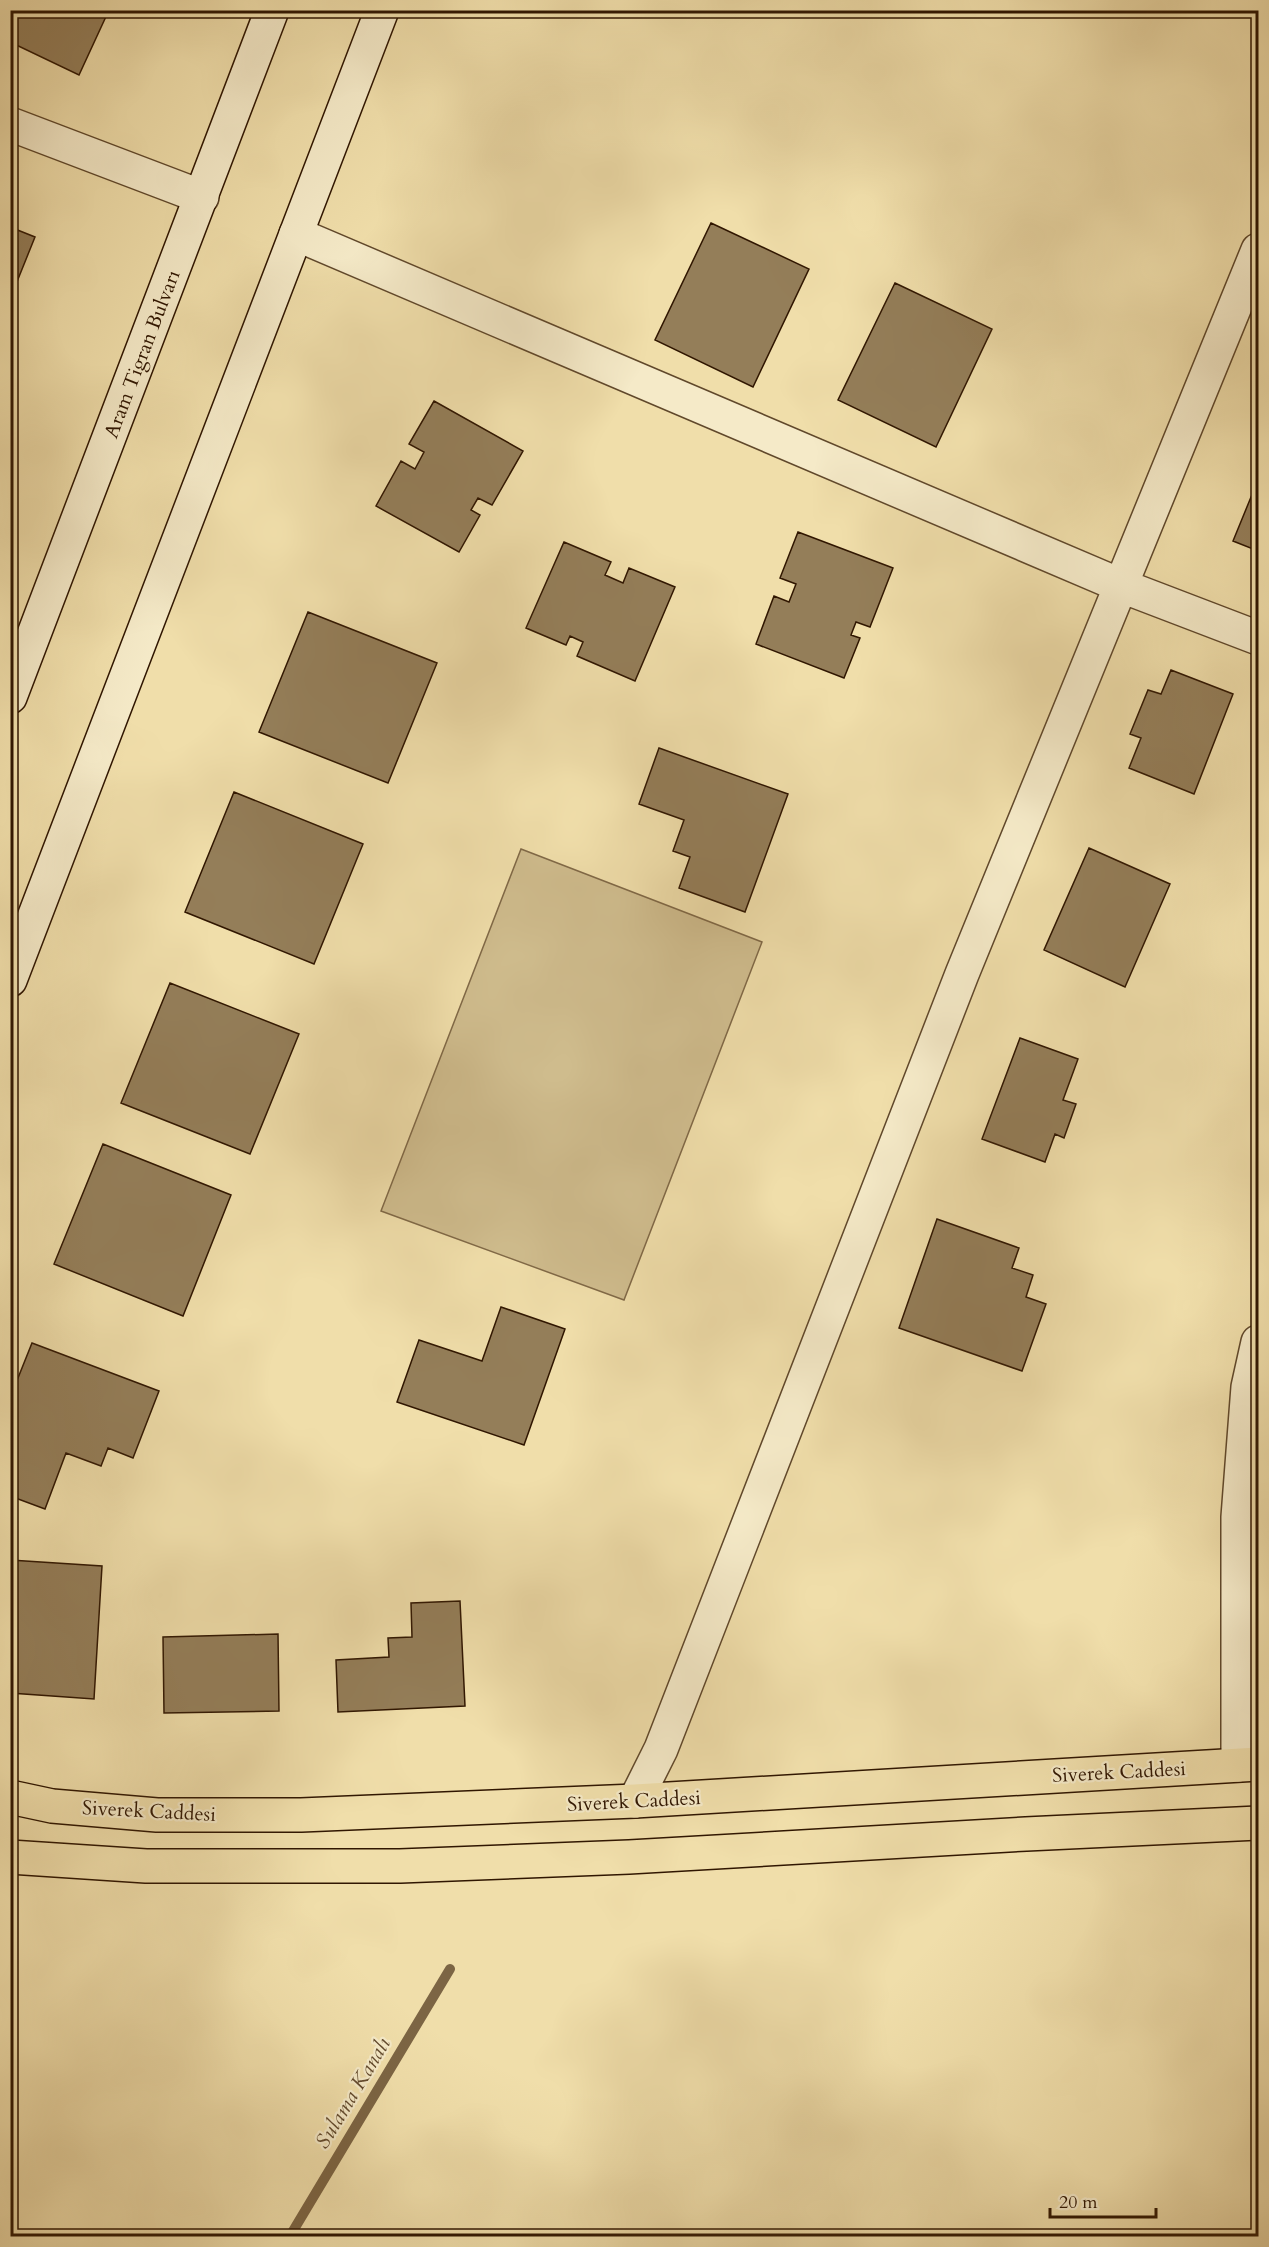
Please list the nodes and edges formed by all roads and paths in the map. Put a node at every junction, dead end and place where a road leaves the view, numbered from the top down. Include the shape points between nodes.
1 (272, 10) edge
2 (382, 10) edge
3 (10, 124) edge
4 (202, 197) junction
5 (296, 234) junction
6 (1258, 250) edge
7 (1122, 586) junction
8 (1258, 639) edge
9 (10, 697) edge
10 (10, 980) edge
11 (1258, 1342) edge
12 (1248, 1765) edge
13 (10, 1797) edge
14 (635, 1801) junction
15 (1258, 1823) edge
16 (10, 1857) edge

1 - 4 street, Aram Tigran Bulvarı
2 - 5 street
3 - 4 street
4 - 9 street, Aram Tigran Bulvarı
5 - 7 street
5 - 10 street
6 - 7 street
7 - 8 street
7 - 14 street via 958,985 661,1749
11 - 12 street via 1248,1387 1238,1517
12 - 14 main road, Siverek Caddesi
13 - 14 main road, Siverek Caddesi via 52,1806 157,1815 301,1815
15 - 16 main road via 400,1866 146,1866

